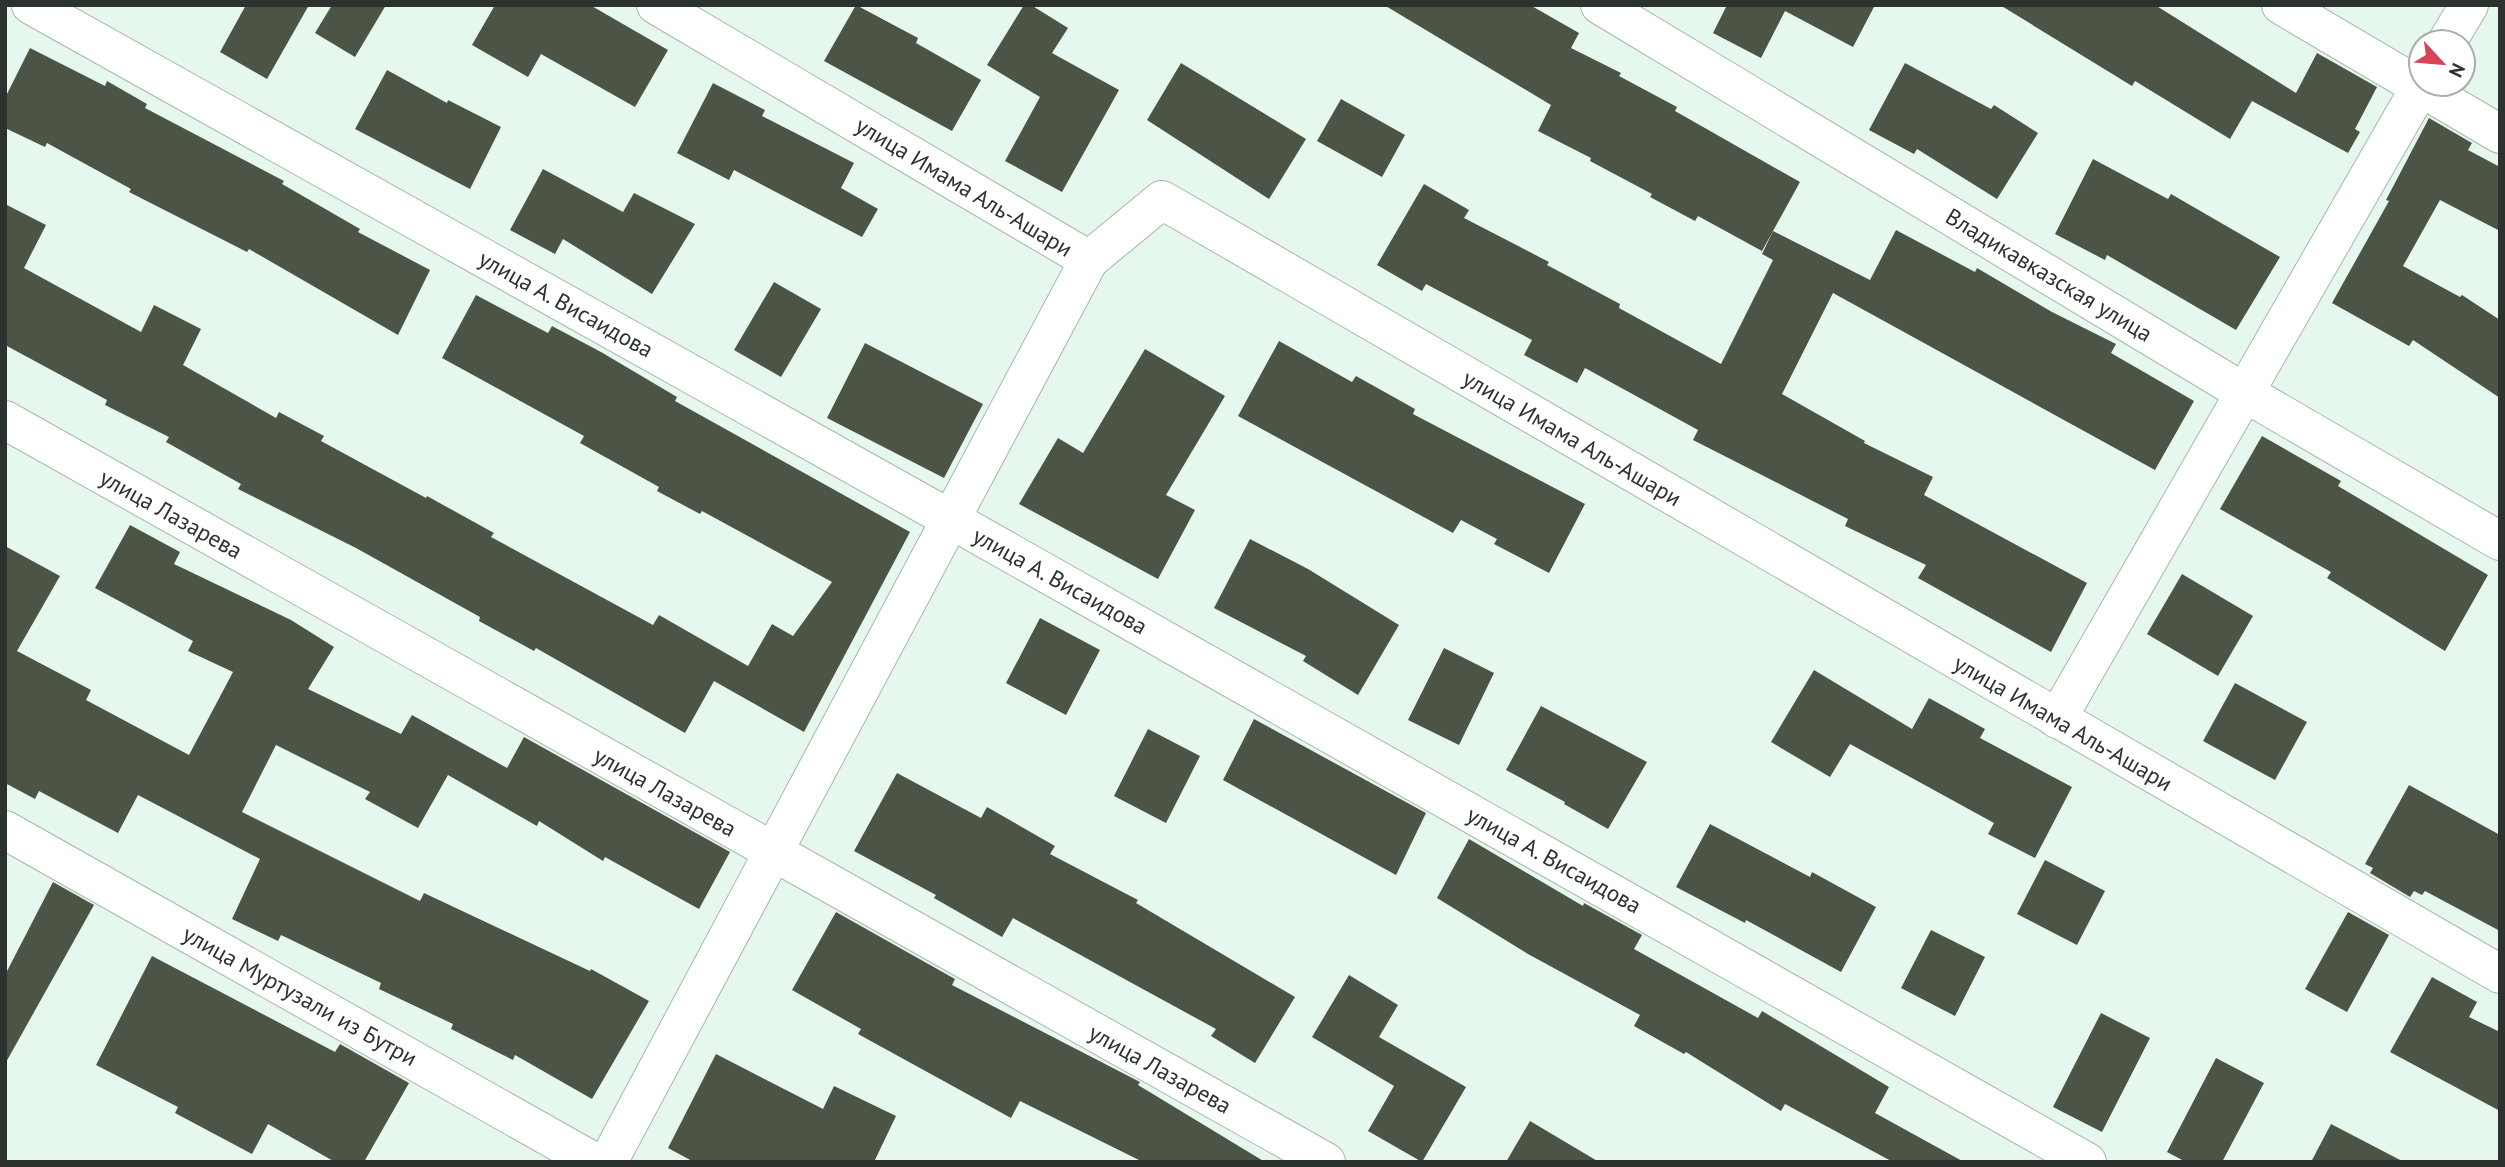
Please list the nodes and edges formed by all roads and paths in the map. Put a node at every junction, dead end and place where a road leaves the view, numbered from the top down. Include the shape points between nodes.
1 (31, 5) edge
2 (656, 5) edge
3 (1600, 5) edge
4 (2281, 5) edge
5 (2469, 5) edge
6 (2455, 28) edge
7 (2407, 77) edge
8 (2414, 98) edge
9 (2442, 98) edge
10 (2500, 134) edge
11 (1088, 260) junction
12 (2245, 393) junction
13 (5, 420) edge
14 (952, 520) junction
15 (2500, 541) edge
16 (2057, 719) junction
17 (5, 830) edge
18 (772, 853) junction
19 (2500, 974) edge
20 (594, 1162) edge
21 (608, 1162) edge
22 (1326, 1162) edge
23 (2087, 1162) edge

1 - 14 street, улица А. Висаидова
2 - 11 street, улица Имама Аль-Ашари
3 - 12 street, Владикавказская улица
4 - 7 street
5 - 6 street
8 - 12 street
9 - 10 street
11 - 14 street
11 - 16 street, улица Имама Аль-Ашари via 1162,201
12 - 15 street, Владикавказская улица
12 - 16 street
13 - 18 street, улица Лазарева
14 - 18 street
14 - 23 street, улица А. Висаидова
16 - 19 street, улица Имама Аль-Ашари
17 - 20 street, улица Муртузали из Бутри
18 - 21 street
18 - 22 street, улица Лазарева

